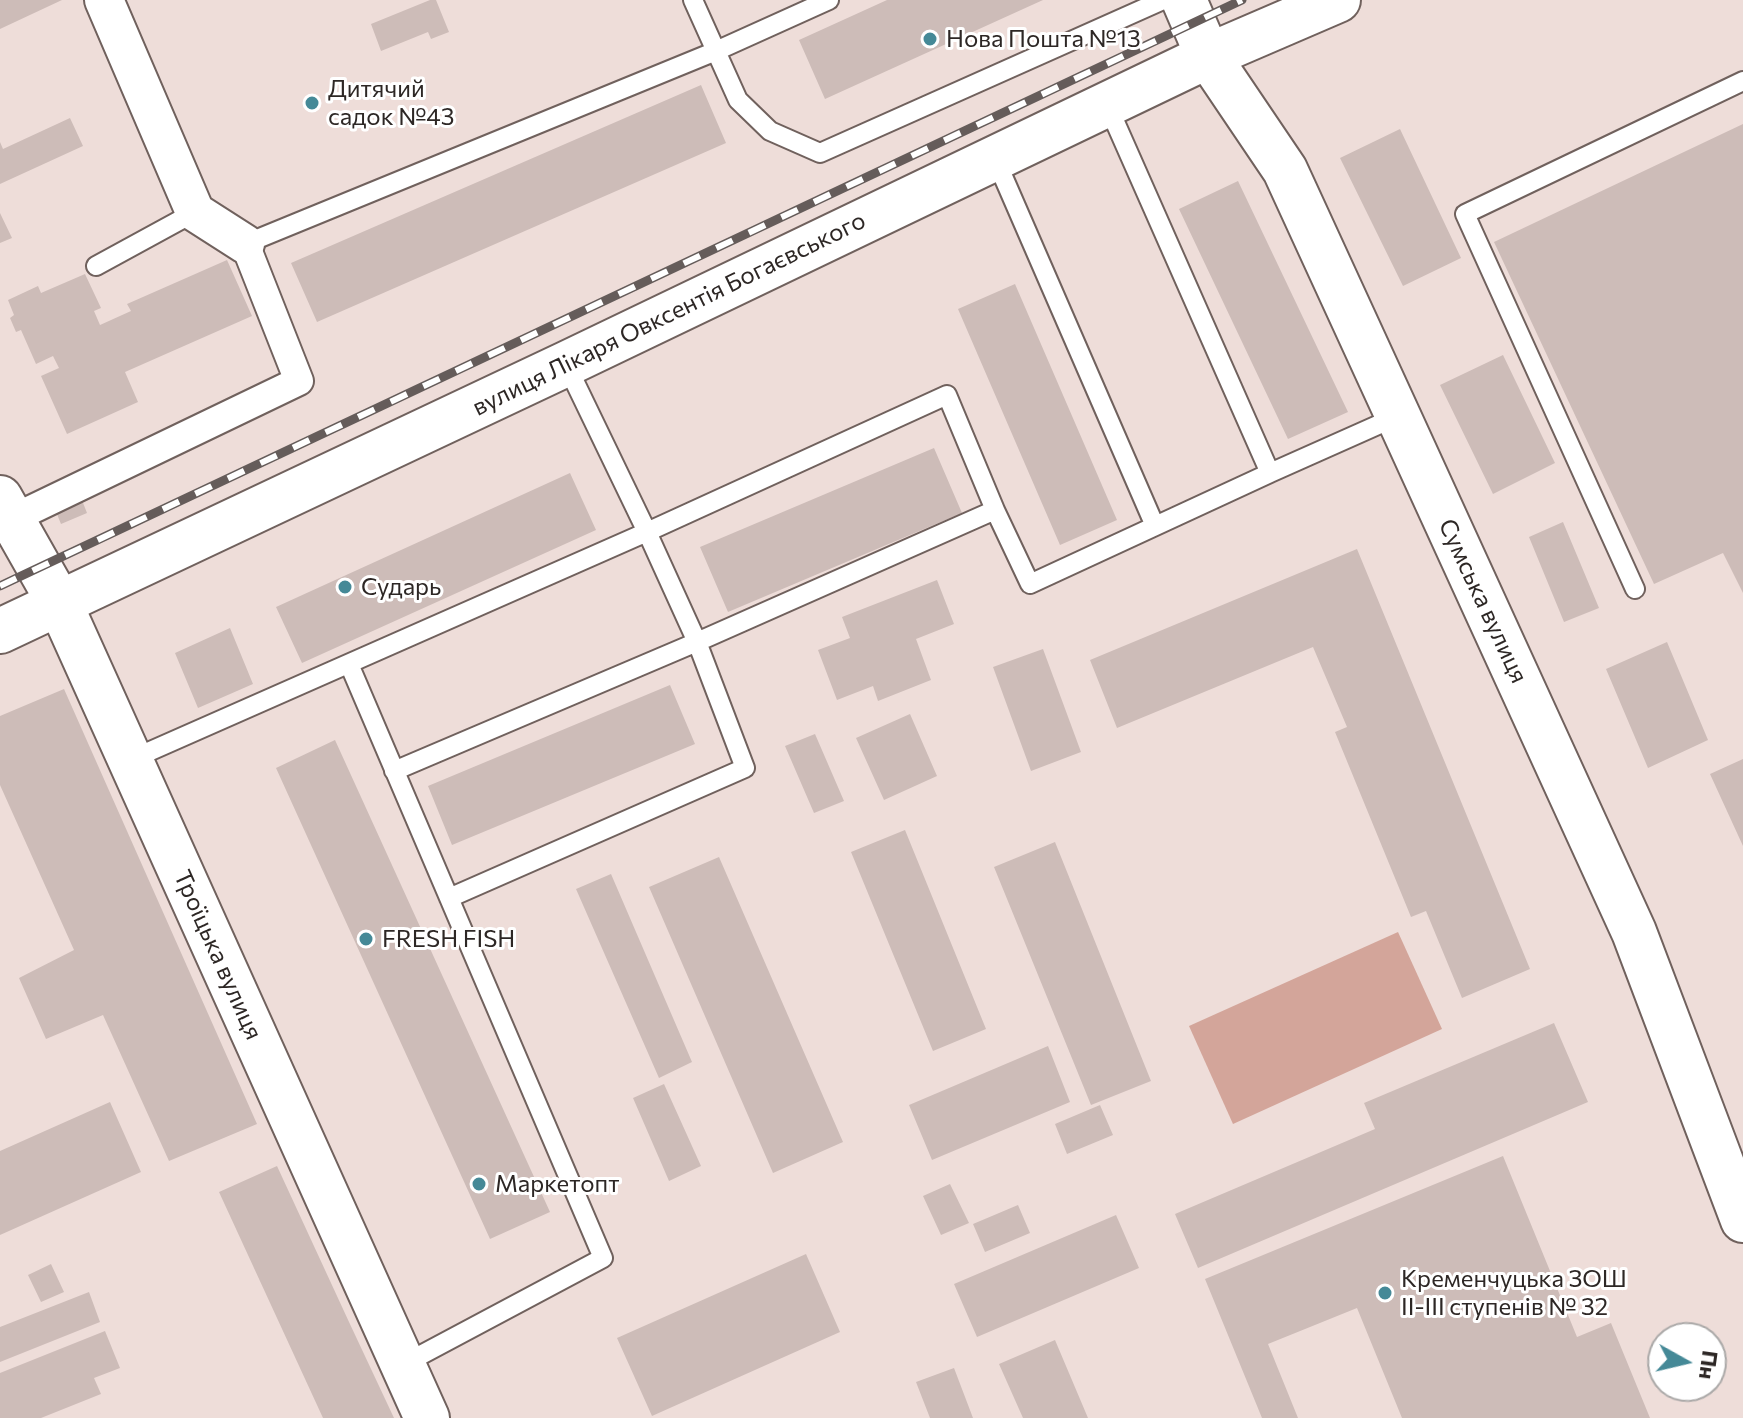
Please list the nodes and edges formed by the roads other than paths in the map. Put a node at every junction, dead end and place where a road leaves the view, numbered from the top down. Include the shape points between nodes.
1 (104, 0) edge
2 (693, 0) edge
3 (829, 0) edge
4 (1163, 0) edge
5 (1184, 0) edge
6 (1338, 0) edge
7 (716, 51) junction
8 (1208, 56) junction
9 (1743, 81) edge
10 (1107, 104) junction
11 (995, 158) junction
12 (195, 212) junction
13 (245, 244) junction
14 (96, 266) dead end
15 (566, 364) junction
16 (1398, 416) junction
17 (1270, 473) junction
18 (6, 509) edge
19 (995, 510) junction
20 (1155, 526) junction
21 (647, 532) junction
22 (1635, 589) dead end
23 (60, 604) junction
24 (0, 631) edge
25 (697, 642) junction
26 (349, 664) junction
27 (130, 760) junction
28 (394, 771) junction
29 (449, 898) junction
30 (1743, 1220) edge
31 (403, 1365) junction
32 (427, 1418) edge

1 - 12 street
2 - 7 lane
3 - 7 lane
4 - 7 lane via 820,153 770,131 738,100
5 - 8 street, Сумська вулиця
6 - 8 street, вулиця Лікаря Овксентія Богаєвського
7 - 13 lane
8 - 10 street, вулиця Лікаря Овксентія Богаєвського
8 - 16 street, Сумська вулиця via 1285,170
9 - 22 lane via 1465,214
10 - 11 street, вулиця Лікаря Овксентія Богаєвського
10 - 17 lane
11 - 15 street, вулиця Лікаря Овксентія Богаєвського
11 - 20 lane
12 - 13 street
12 - 14 lane
13 - 18 street via 299,381
15 - 21 lane
15 - 23 street, вулиця Лікаря Овксентія Богаєвського
16 - 17 lane
16 - 30 street, Сумська вулиця via 1634,932
17 - 20 lane
18 - 23 street, Троїцька вулиця
19 - 20 lane via 1030,584
19 - 21 lane via 947,395
19 - 25 lane
21 - 25 lane
21 - 26 lane
23 - 24 street, вулиця Лікаря Овксентія Богаєвського
23 - 27 street, Троїцька вулиця
25 - 28 lane
25 - 29 lane via 745,768
26 - 27 lane
26 - 28 lane
27 - 31 street, Троїцька вулиця
28 - 29 lane
29 - 31 lane via 603,1258
31 - 32 street, Троїцька вулиця

